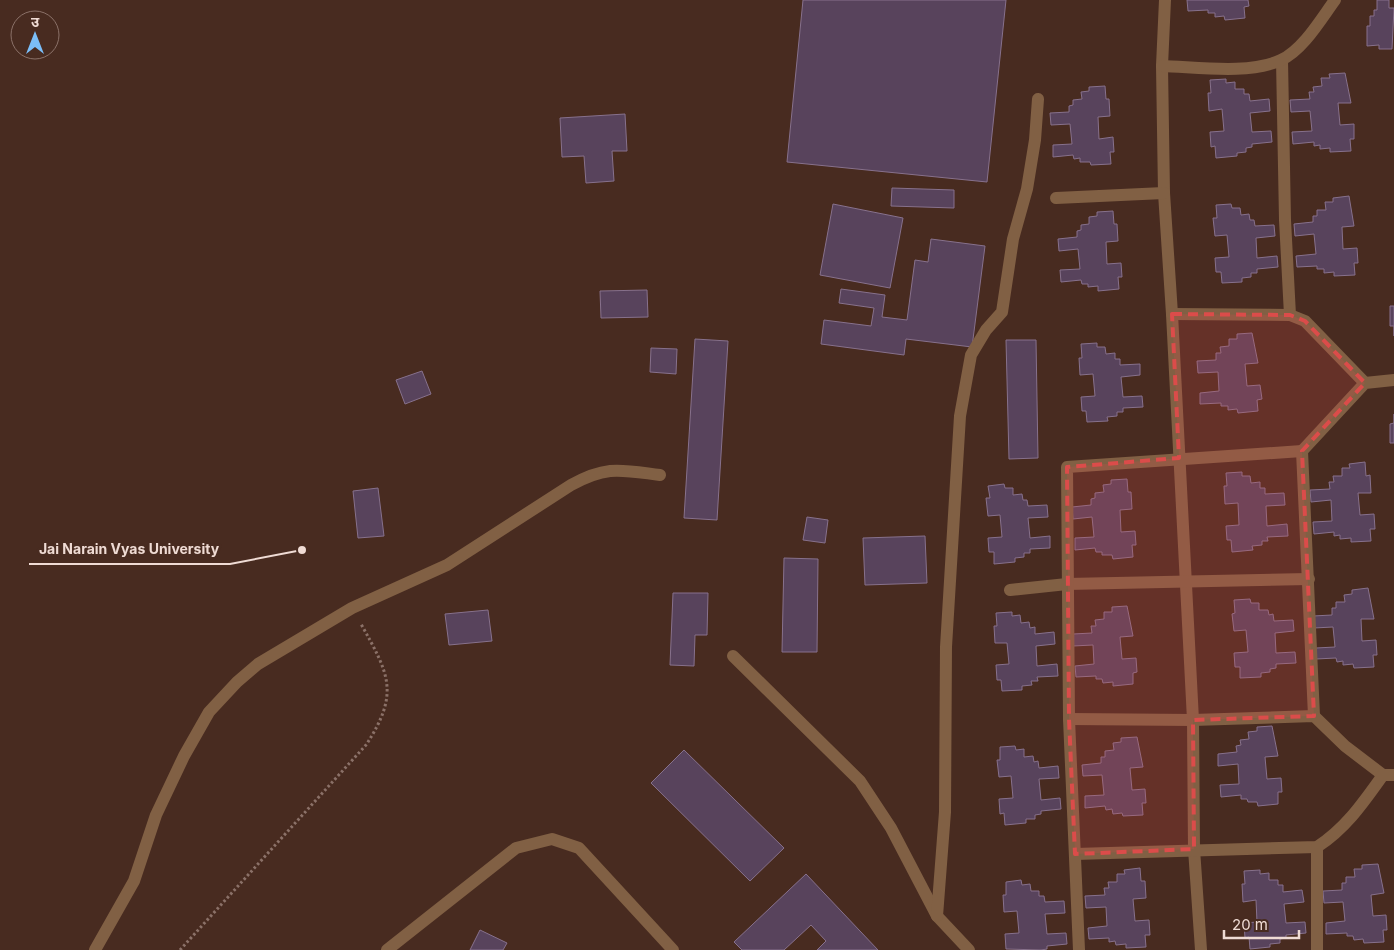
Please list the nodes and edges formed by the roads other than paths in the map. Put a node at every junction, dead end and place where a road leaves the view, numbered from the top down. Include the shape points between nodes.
1 (1165, 0) edge
2 (1335, 0) edge
3 (1282, 60) junction
4 (1162, 66) junction
5 (1038, 99) dead end
6 (1164, 193) junction
7 (1056, 198) dead end
8 (1172, 314) junction
9 (1290, 315) junction
10 (1394, 380) edge
11 (1365, 383) junction
12 (1302, 451) junction
13 (1179, 458) junction
14 (660, 475) dead end
15 (1309, 579) junction
16 (1184, 580) junction
17 (1067, 584) junction
18 (1010, 590) dead end
19 (733, 656) dead end
20 (1314, 716) junction
21 (1069, 719) junction
22 (1193, 720) junction
23 (1389, 775) edge
24 (1317, 847) junction
25 (1194, 849) junction
26 (1075, 854) junction
27 (937, 916) junction
28 (95, 950) edge
29 (387, 950) edge
30 (674, 950) edge
31 (969, 950) edge
32 (1079, 950) edge
33 (1202, 950) edge
34 (1317, 950) edge

1 - 4 street
2 - 3 street via 1307,39
3 - 4 street via 1248,68
3 - 9 street
4 - 6 street
5 - 27 street via 1027,189 1013,239 1002,312 986,330 971,356 960,416 946,647 944,812
6 - 7 street
6 - 8 street
8 - 9 street
8 - 13 street
9 - 11 street via 1306,321
10 - 11 street
11 - 12 street
12 - 13 street
12 - 15 street
13 - 16 street
13 - 17 street via 1067,467
14 - 28 street via 613,469 591,474 447,565 352,608 258,664 209,712 156,815 134,881
15 - 16 street
15 - 20 street
16 - 17 street
16 - 22 street
17 - 18 street
17 - 21 street
19 - 27 street via 860,781 891,828
20 - 22 street
20 - 23 street via 1345,746
21 - 22 street
21 - 26 street
22 - 25 street
23 - 24 street via 1343,827
24 - 25 street
24 - 34 street
25 - 26 street
25 - 33 street
26 - 32 street
27 - 31 street
29 - 30 street via 516,848 552,839 580,848

